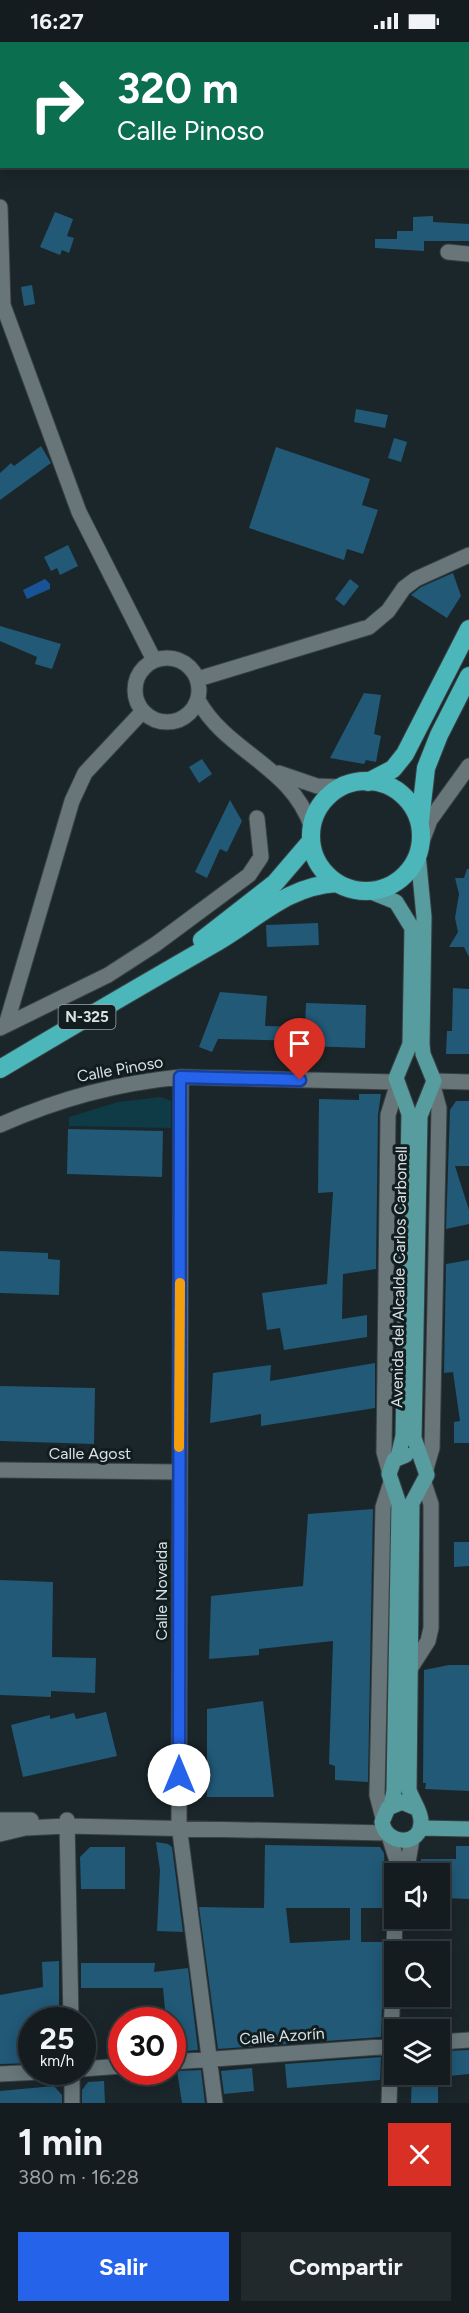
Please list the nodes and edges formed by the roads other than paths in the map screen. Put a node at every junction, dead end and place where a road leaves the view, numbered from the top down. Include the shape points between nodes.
1 (0, 207) edge
2 (448, 252) dead end
3 (469, 254) edge
4 (469, 555) edge
5 (469, 629) edge
6 (154, 660) junction
7 (469, 676) edge
8 (198, 679) junction
9 (198, 700) junction
10 (143, 711) junction
11 (185, 717) junction
12 (220, 729) junction
13 (469, 766) edge
14 (270, 769) junction
15 (368, 782) junction
16 (340, 787) junction
17 (257, 818) dead end
18 (420, 821) junction
19 (312, 835) junction
20 (420, 849) junction
21 (337, 883) junction
22 (369, 891) junction
23 (174, 966) junction
24 (3, 1027) edge
25 (404, 1064) junction
26 (427, 1065) junction
27 (0, 1068) edge
28 (180, 1077) junction
29 (469, 1082) edge
30 (399, 1087) junction
31 (431, 1087) junction
32 (0, 1125) edge
33 (0, 1470) edge
34 (179, 1472) junction
35 (393, 1474) junction
36 (422, 1476) junction
37 (416, 1808) junction
38 (0, 1820) edge
39 (67, 1823) junction
40 (386, 1823) junction
41 (179, 1825) junction
42 (469, 1829) edge
43 (416, 1833) junction
44 (0, 1834) edge
45 (397, 1863) edge
46 (409, 1863) edge
47 (395, 1929) edge
48 (71, 2007) edge
49 (393, 2019) edge
50 (469, 2040) edge
51 (450, 2041) edge
52 (384, 2047) edge
53 (209, 2059) junction
54 (186, 2061) edge
55 (18, 2073) edge
56 (0, 2074) edge
57 (72, 2085) edge
58 (390, 2085) edge
59 (399, 2085) edge
60 (72, 2103) edge
61 (215, 2103) edge
62 (389, 2103) edge
63 (398, 2103) edge

1 - 6 street via 3,305 79,512
2 - 3 street
4 - 8 street via 416,579 369,627
5 - 15 highway via 405,754 393,769
6 - 8 street via 165,657 185,662
6 - 10 street via 137,676 136,695
7 - 18 highway via 426,768
8 - 9 street
9 - 11 street
9 - 12 street
10 - 11 street via 163,722
10 - 24 street via 86,773 72,801
11 - 12 street
12 - 14 street
13 - 20 street via 430,820
14 - 16 street via 317,786
14 - 19 street via 295,793 305,809
15 - 16 highway
15 - 18 highway via 405,798
16 - 19 highway, N-325 via 318,811
17 - 24 street via 261,857 249,874 108,975
18 - 20 highway
19 - 21 highway via 315,857
19 - 23 highway, N-325 via 275,883
20 - 22 highway via 411,868 399,880
20 - 26 main road via 424,918 422,1044
21 - 22 highway, N-325
21 - 23 highway, N-325 via 303,888 278,899
22 - 25 main road via 396,902 412,928 410,1044
23 - 27 highway, N-325
25 - 26 main road via 416,1061
25 - 30 main road via 397,1074
26 - 31 main road
28 - 30 street, Calle Pinoso
28 - 32 street, Calle Pinoso via 96,1090 59,1100
28 - 34 street, Calle Novelda
29 - 31 street
30 - 31 main road via 414,1099
30 - 35 main road, Avenida del Alcalde Carlos Carbonell via 409,1114 403,1436
31 - 36 main road, Avenida del Alcalde Carlos Carbonell via 420,1116 414,1426
33 - 34 street, Calle Agost
34 - 41 street, Calle Novelda
35 - 36 main road via 405,1492
35 - 36 main road via 410,1455
35 - 40 main road, Avenida del Alcalde Carlos Carbonell via 399,1504 394,1791
36 - 37 main road, Avenida del Alcalde Carlos Carbonell via 412,1503 409,1790
37 - 40 main road via 402,1802
37 - 43 main road via 420,1815
38 - 39 street
39 - 41 street
39 - 44 street
39 - 48 street
40 - 41 street
40 - 43 main road via 400,1841
40 - 45 street, Avenida del Alcalde Carlos Carbonell
41 - 53 street, Calle Novelda
42 - 43 main road
43 - 46 street
47 - 49 street
50 - 51 street
52 - 53 street, Calle Azorín
53 - 54 street, Calle Azorín
53 - 61 street, Calle Novelda
55 - 56 street
57 - 60 street
58 - 62 street
59 - 63 street

